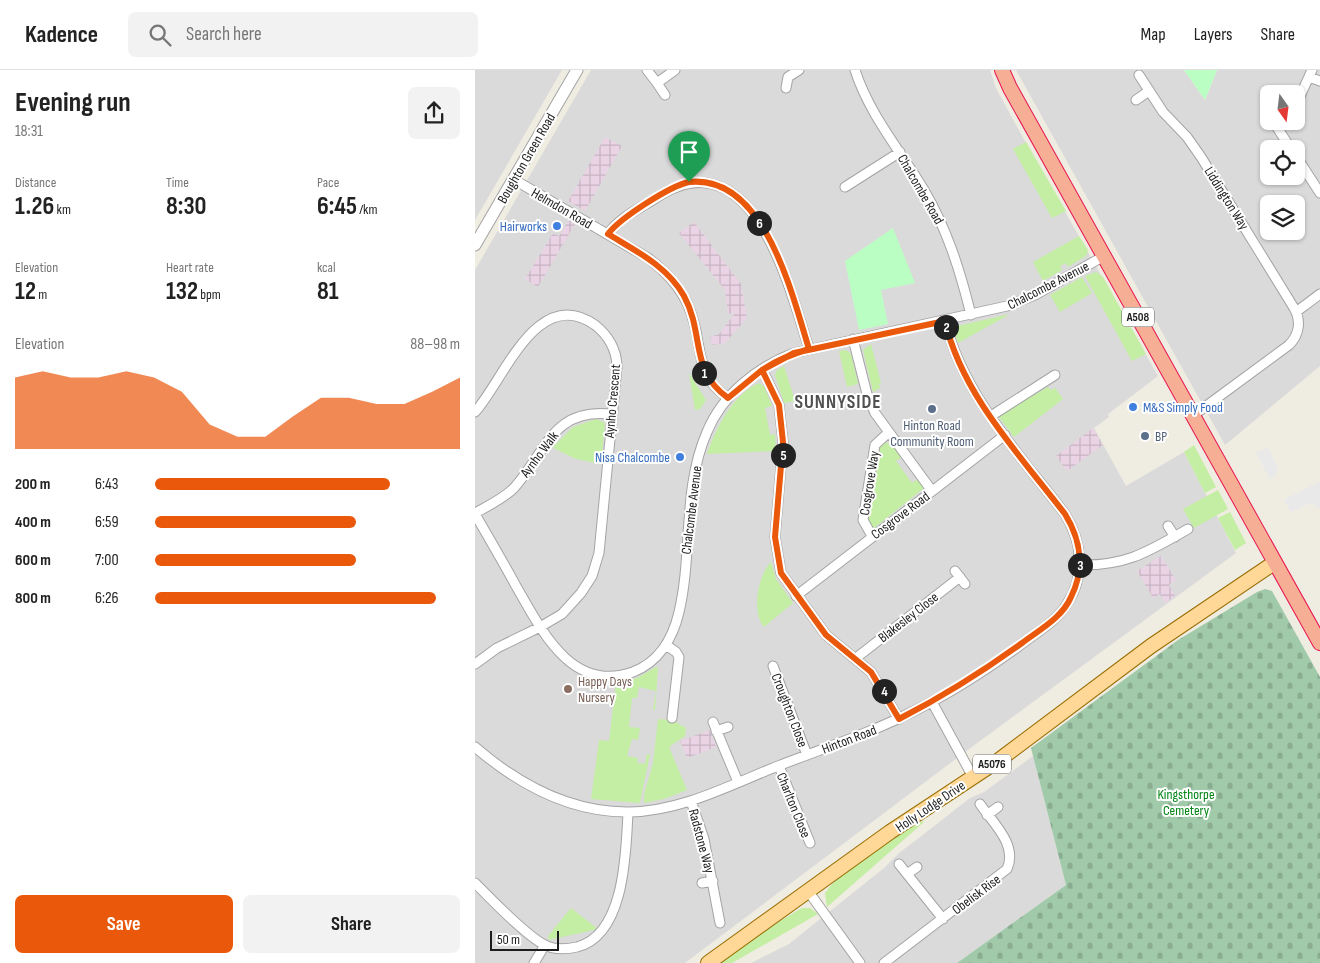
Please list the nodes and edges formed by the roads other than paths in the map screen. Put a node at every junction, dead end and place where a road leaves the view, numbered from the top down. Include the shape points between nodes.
1 (577, 70) edge
2 (647, 70) edge
3 (675, 70) edge
4 (799, 70) edge
5 (855, 70) edge
6 (1002, 70) edge
7 (1311, 74) edge
8 (1139, 75) dead end
9 (1320, 81) edge
10 (657, 83) junction
11 (1305, 86) edge
12 (786, 88) dead end
13 (1149, 91) junction
14 (665, 95) dead end
15 (1135, 100) dead end
16 (900, 152) junction
17 (1305, 170) edge
18 (513, 179) junction
19 (845, 186) dead end
20 (1320, 193) edge
21 (608, 234) junction
22 (475, 245) edge
23 (1104, 256) junction
24 (1320, 294) edge
25 (1296, 312) junction
26 (971, 315) junction
27 (945, 321) junction
28 (853, 339) junction
29 (809, 349) junction
30 (762, 370) junction
31 (1055, 375) dead end
32 (728, 398) junction
33 (475, 412) edge
34 (611, 414) junction
35 (1194, 414) junction
36 (991, 416) junction
37 (888, 433) junction
38 (1005, 435) junction
39 (932, 491) junction
40 (475, 514) edge
41 (1168, 526) dead end
42 (1188, 529) dead end
43 (873, 536) junction
44 (1175, 537) junction
45 (1274, 563) junction
46 (1080, 565) junction
47 (960, 577) dead end
48 (796, 596) junction
49 (540, 628) junction
50 (1320, 643) edge
51 (666, 645) junction
52 (856, 658) junction
53 (475, 664) edge
54 (773, 666) dead end
55 (932, 702) junction
56 (672, 718) dead end
57 (899, 719) junction
58 (728, 727) dead end
59 (475, 747) edge
60 (807, 755) junction
61 (779, 766) junction
62 (973, 777) junction
63 (738, 782) junction
64 (691, 801) junction
65 (980, 804) dead end
66 (998, 807) dead end
67 (628, 812) junction
68 (987, 815) junction
69 (810, 843) dead end
70 (899, 864) dead end
71 (917, 867) dead end
72 (907, 874) junction
73 (713, 881) junction
74 (702, 883) dead end
75 (476, 886) edge
76 (808, 891) junction
77 (943, 919) junction
78 (720, 923) dead end
79 (545, 945) junction
80 (534, 963) edge
81 (708, 963) edge
82 (861, 963) edge
83 (884, 963) edge

1 - 18 street, Boughton Green Road
2 - 10 street
3 - 10 street
4 - 12 street via 784,75
5 - 16 street, Chalcombe Road via 871,108
6 - 23 highway, A508
7 - 9 street
7 - 11 street
8 - 13 street, Liddington Way
10 - 14 street
13 - 15 street
13 - 25 street, Liddington Way via 1201,157
16 - 19 street
16 - 26 street, Chalcombe Road via 946,232
17 - 20 street
18 - 21 street, Helmdon Road
18 - 22 street, Boughton Green Road
21 - 29 street via 620,222 676,186 703,182 727,189 753,216 777,254
21 - 32 street, Helmdon Road via 654,263 677,287 692,316 703,371 713,386
23 - 26 street, Chalcombe Avenue via 1025,300
23 - 35 highway, A508
24 - 25 street
25 - 35 street via 1298,327 1292,343
26 - 27 street, Chalcombe Avenue
27 - 28 street, Chalcombe Avenue
27 - 36 street, Hinton Road via 959,361
28 - 29 street, Chalcombe Avenue
28 - 37 street, Cosgrove Way via 870,403
29 - 30 street, Chalcombe Avenue via 783,357
30 - 32 street, Chalcombe Avenue
30 - 48 street via 779,405 783,442 776,523 777,555 782,576
31 - 36 street
32 - 51 street, Chalcombe Avenue via 714,416 698,455 681,600 676,623
33 - 34 street, Aynho Crescent via 533,330 551,318 568,316 589,321 601,330 615,352 617,367
34 - 40 street, Aynho Walk via 589,413 565,422 514,488
34 - 49 street, Aynho Crescent via 595,568 575,600 562,614
35 - 45 highway, A508
36 - 38 street, Hinton Road
37 - 39 street, Cosgrove Way
37 - 43 street, Cosgrove Way via 875,445 863,520
38 - 39 street, Cosgrove Road
38 - 46 street, Hinton Road via 1071,523
39 - 43 street, Cosgrove Road
40 - 49 street, Chalcombe Avenue
41 - 44 street
42 - 44 street
43 - 48 street, Cosgrove Road
44 - 46 street via 1124,562 1103,566
45 - 50 highway, A508
45 - 62 main road, Holly Lodge Drive / A5076 via 1159,641
46 - 55 street, Hinton Road via 1071,597 1054,619
47 - 52 street, Blakesley Close
48 - 52 street via 826,635
49 - 51 street, Chalcombe Avenue via 568,661 583,670 606,675 637,670 654,659
49 - 53 street, Aynho Crescent via 503,644
51 - 56 street via 679,657
52 - 57 street via 877,681
54 - 60 street, Croughton Close
55 - 57 street, Hinton Road
55 - 62 street
57 - 60 street, Hinton Road
58 - 63 street via 715,727
59 - 67 street, Hinton Road via 503,770 542,792 576,805
60 - 61 street, Hinton Road
61 - 63 street, Hinton Road
61 - 69 street, Charlton Close
62 - 76 main road, Holly Lodge Drive / A5076
63 - 64 street, Hinton Road
64 - 67 street, Hinton Road
64 - 73 street, Radstone Way
65 - 68 street, Obelisk Rise
66 - 68 street
67 - 79 street via 621,882 605,928 591,942 583,945 563,948
68 - 77 street, Obelisk Rise via 1009,844 1009,864 1002,875
70 - 72 street, Obelisk Rise
71 - 72 street
72 - 77 street, Obelisk Rise
73 - 74 street, Radstone Way
73 - 78 street, Radstone Way
75 - 79 street
76 - 81 main road, Holly Lodge Drive / A5076
76 - 82 street
77 - 83 street, Obelisk Rise
79 - 80 street

